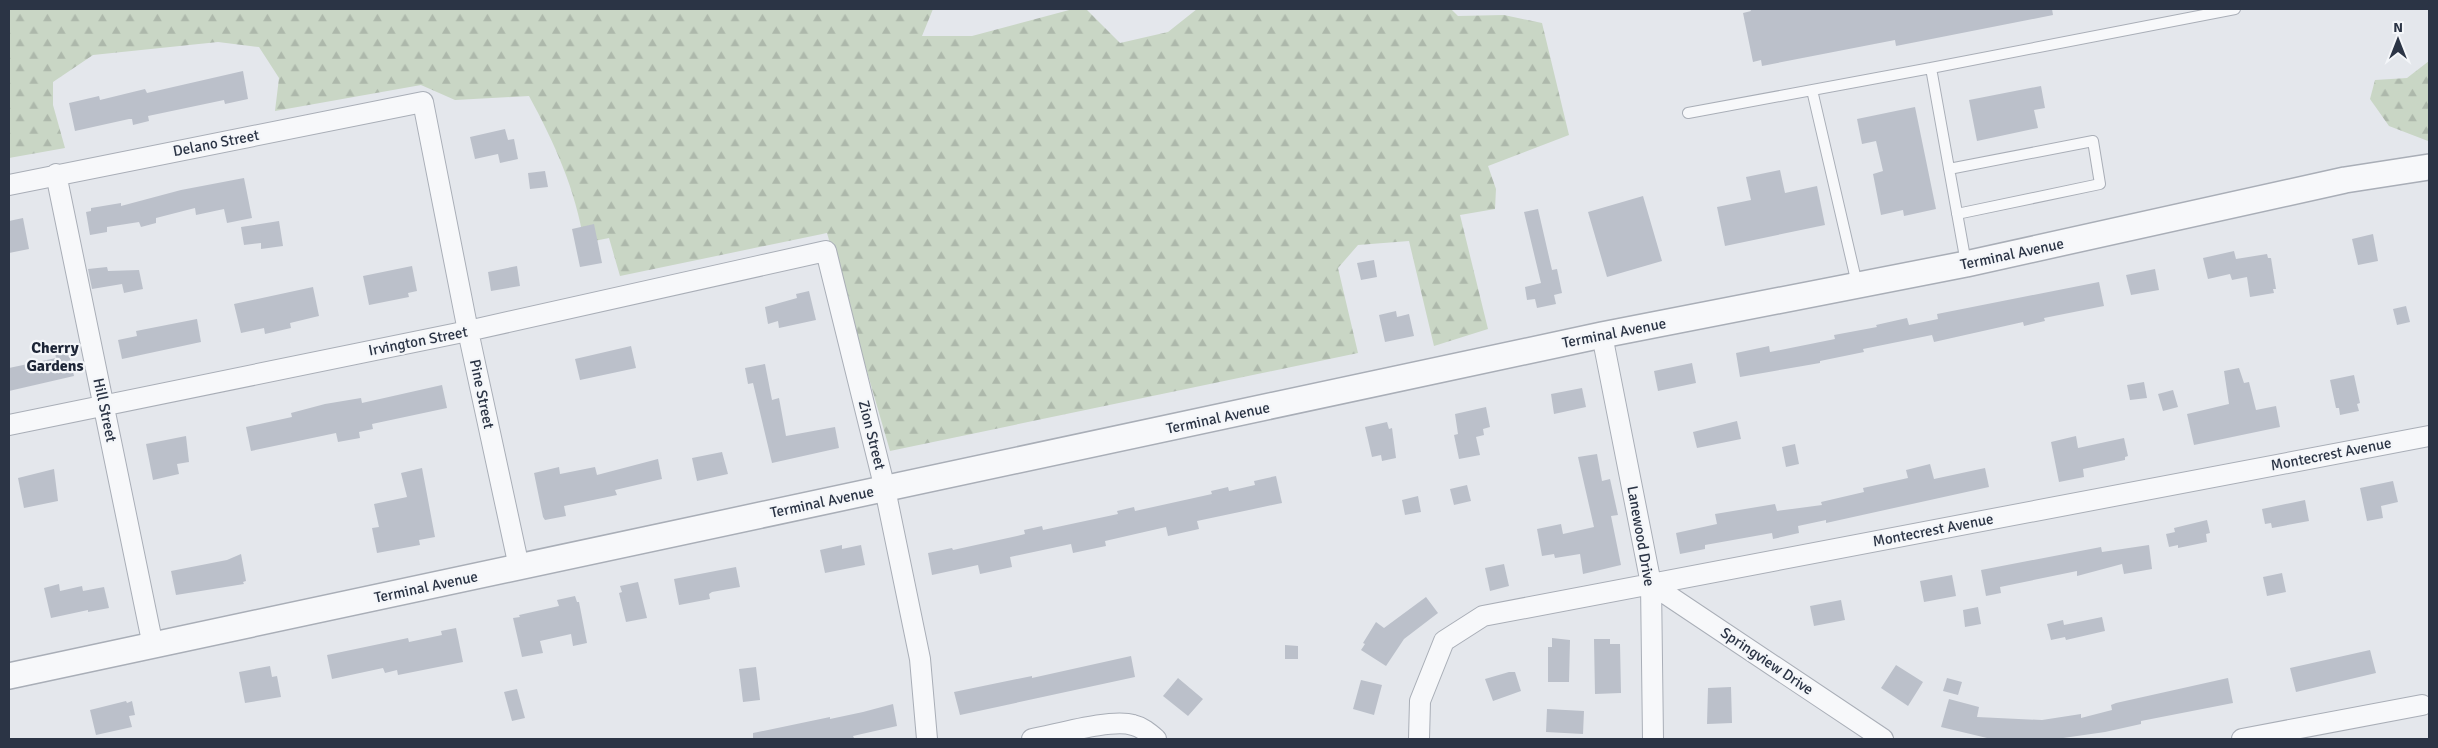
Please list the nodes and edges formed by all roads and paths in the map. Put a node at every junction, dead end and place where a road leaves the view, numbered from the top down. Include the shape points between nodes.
1 (2236, 9) edge
2 (1931, 68) junction
3 (1812, 90) junction
4 (423, 102) joint
5 (1688, 113) dead end
6 (2429, 167) edge
7 (1949, 169) junction
8 (56, 174) junction
9 (9, 185) edge
10 (1957, 214) junction
11 (826, 251) joint
12 (1966, 264) junction
13 (1858, 285) junction
14 (468, 331) junction
15 (1602, 335) junction
16 (104, 404) junction
17 (9, 425) edge
18 (2429, 436) edge
19 (885, 489) junction
20 (519, 567) junction
21 (1651, 584) junction
22 (153, 646) junction
23 (9, 676) edge
24 (2422, 705) dead end
25 (927, 739) edge
26 (1032, 739) edge
27 (1156, 739) edge
28 (1419, 739) edge
29 (1653, 739) edge
30 (1883, 739) edge
31 (2242, 739) edge

1 - 2 lane
2 - 3 lane
2 - 7 lane
3 - 5 lane
3 - 13 lane
4 - 8 street, Delano Street
4 - 14 street, Pine Street
6 - 12 street, Terminal Avenue via 2345,180
7 - 10 lane
7 - 10 lane via 2093,141 2100,184
8 - 9 street, Delano Street
8 - 16 street, Hill Street
10 - 12 lane
11 - 14 street, Irvington Street
11 - 19 street, Zion Street
12 - 13 street, Terminal Avenue
13 - 15 street, Terminal Avenue
14 - 16 street, Irvington Street
14 - 20 street, Pine Street
15 - 19 street, Terminal Avenue
15 - 21 street, Lanewood Drive
16 - 17 street, Irvington Street
16 - 22 street, Hill Street
18 - 21 street, Montecrest Avenue
19 - 20 street, Terminal Avenue
19 - 25 street, Zion Street via 920,659
20 - 22 street, Terminal Avenue
21 - 28 street, Montecrest Avenue via 1483,616 1444,641 1420,702
21 - 29 street, Lanewood Drive
21 - 30 street, Springview Drive
22 - 23 street, Terminal Avenue
24 - 31 street
26 - 27 street via 1114,723 1132,724

